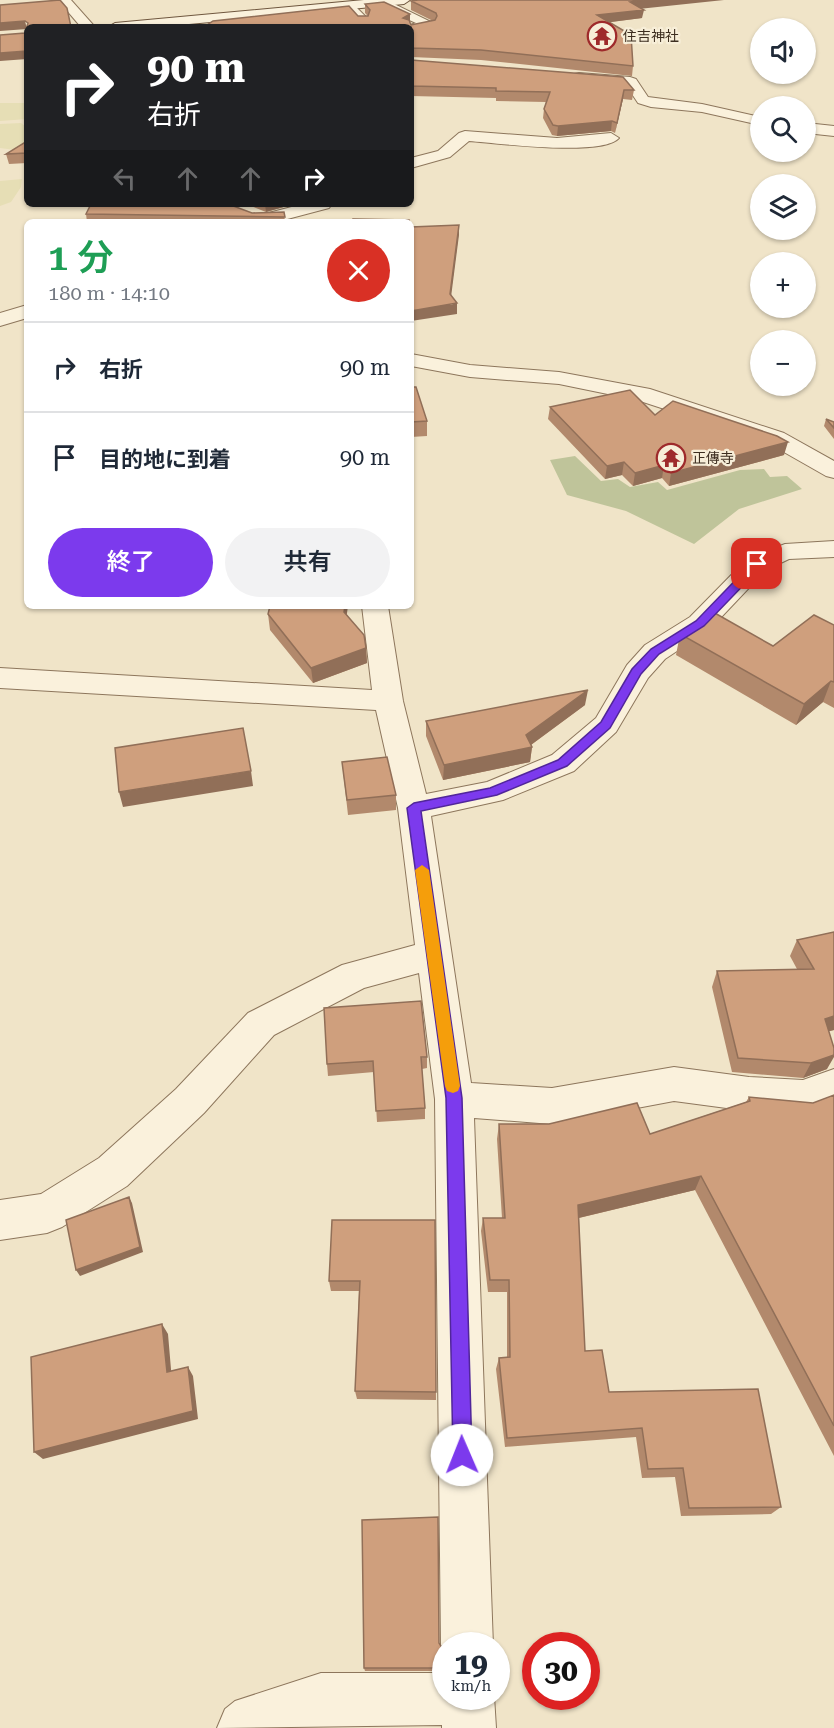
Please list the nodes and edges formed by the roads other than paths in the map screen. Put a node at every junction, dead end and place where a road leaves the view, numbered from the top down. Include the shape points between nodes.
1 (64, 0) edge
2 (404, 0) edge
3 (381, 2) junction
4 (349, 5) junction
5 (364, 21) edge
6 (85, 24) edge
7 (148, 24) edge
8 (414, 27) edge
9 (559, 76) edge
10 (750, 119) edge
11 (816, 129) edge
12 (834, 131) edge
13 (611, 138) edge
14 (414, 162) edge
15 (313, 207) edge
16 (246, 212) edge
17 (264, 219) edge
18 (275, 219) edge
19 (24, 312) edge
20 (0, 320) edge
21 (414, 361) edge
22 (834, 443) edge
23 (808, 456) junction
24 (834, 471) edge
25 (834, 549) edge
26 (375, 609) edge
27 (0, 678) edge
28 (388, 701) junction
29 (414, 808) junction
30 (434, 954) junction
31 (834, 1086) edge
32 (454, 1098) junction
33 (0, 1220) edge
34 (467, 1632) edge
35 (432, 1706) edge
36 (244, 1728) edge

1 - 6 street
2 - 3 street
3 - 4 street
3 - 8 street via 429,24
4 - 5 lane
4 - 7 street
9 - 10 street via 625,80 631,82 643,100
11 - 12 street
13 - 14 street via 546,142 465,136 444,154
15 - 18 street
16 - 17 street
19 - 20 street
21 - 23 street via 559,378 642,394 776,438
22 - 23 street
23 - 24 street
25 - 29 street via 784,552 757,564 700,623 655,652 637,672 606,725 563,763 492,792
26 - 28 street
27 - 28 street
28 - 29 street
29 - 30 street
30 - 32 street
30 - 33 street via 355,976 261,1024 190,1101 113,1172 47,1213
31 - 32 street via 803,1098 674,1084 552,1106
32 - 34 street
35 - 36 street via 321,1699 254,1720

